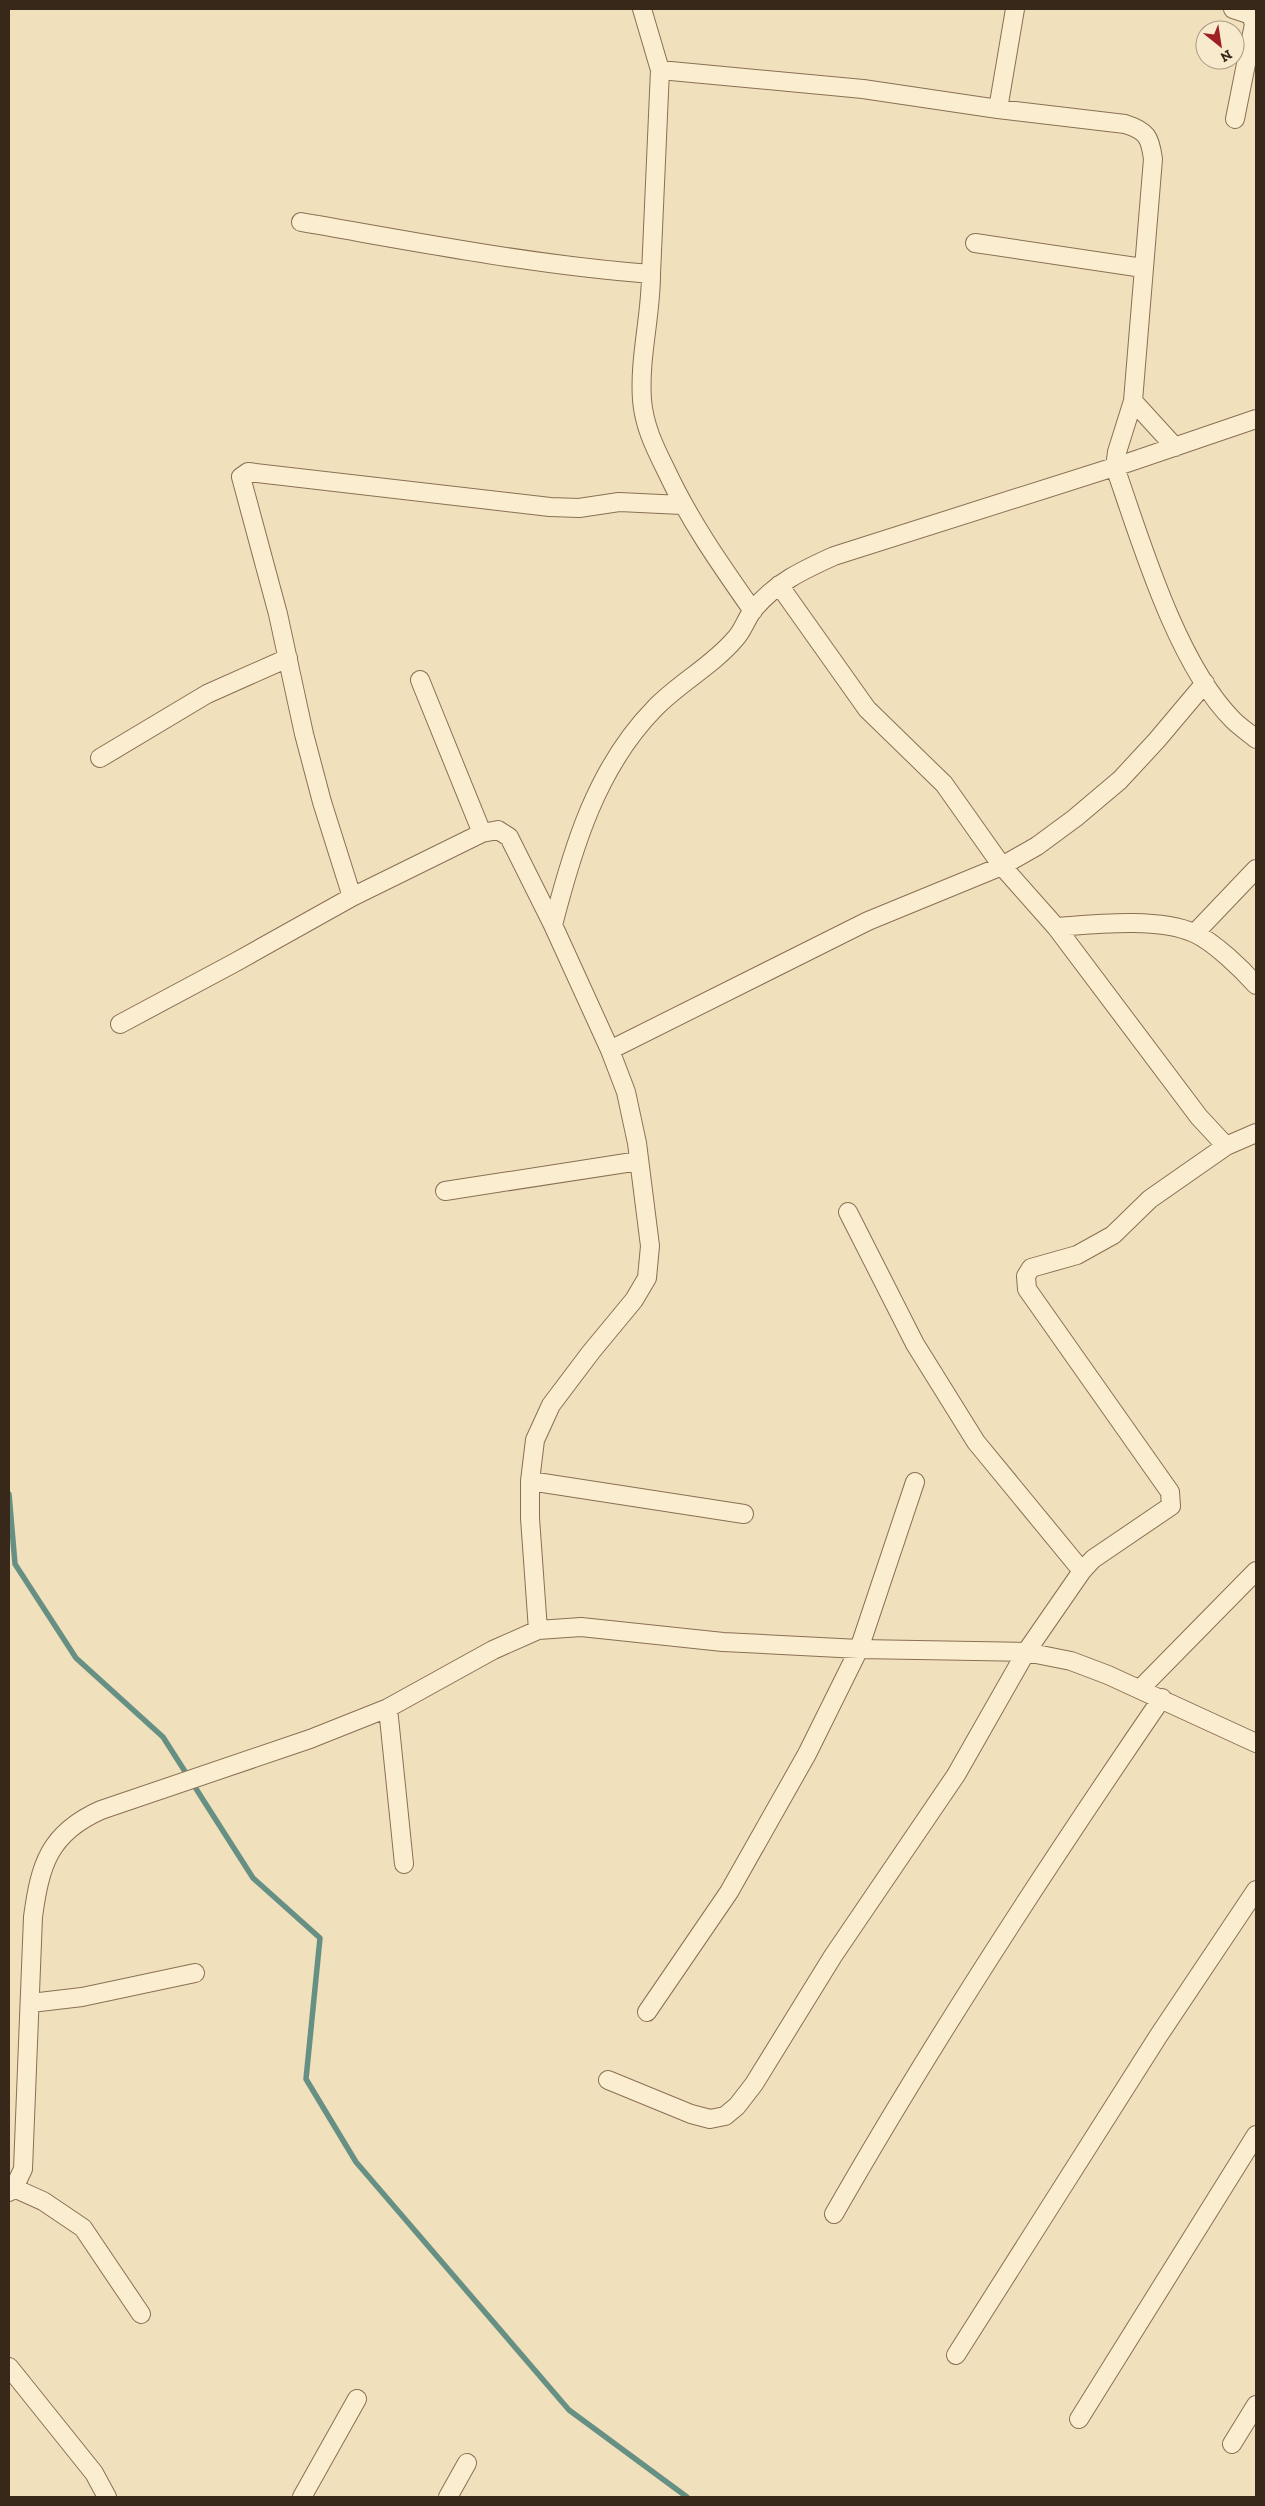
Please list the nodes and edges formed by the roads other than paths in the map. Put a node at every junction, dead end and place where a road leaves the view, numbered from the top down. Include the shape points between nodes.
1 (642, 9) edge
2 (1015, 9) edge
3 (1234, 9) edge
4 (660, 70) junction
5 (998, 109) junction
6 (1235, 119) dead end
7 (301, 222) dead end
8 (975, 244) dead end
9 (1143, 268) junction
10 (651, 274) junction
11 (1133, 401) junction
12 (1256, 419) edge
13 (1175, 447) junction
14 (1114, 467) junction
15 (682, 505) junction
16 (779, 585) junction
17 (753, 611) junction
18 (288, 658) junction
19 (420, 680) dead end
20 (1205, 682) junction
21 (1256, 739) edge
22 (100, 758) dead end
23 (482, 833) junction
24 (1002, 866) junction
25 (1256, 869) edge
26 (352, 897) junction
27 (553, 924) junction
28 (1056, 927) junction
29 (1195, 933) junction
30 (1256, 985) edge
31 (120, 1024) dead end
32 (610, 1050) junction
33 (1256, 1133) edge
34 (1226, 1146) junction
35 (639, 1161) junction
36 (445, 1191) dead end
37 (848, 1212) dead end
38 (530, 1482) junction
39 (915, 1482) dead end
40 (744, 1514) dead end
41 (1082, 1571) junction
42 (1256, 1571) edge
43 (538, 1630) junction
44 (859, 1650) junction
45 (1026, 1652) junction
46 (1140, 1689) junction
47 (1162, 1698) junction
48 (388, 1708) junction
49 (1256, 1743) edge
50 (404, 1864) dead end
51 (1256, 1890) edge
52 (195, 1973) dead end
53 (31, 2003) junction
54 (647, 2012) dead end
55 (608, 2080) dead end
56 (1256, 2135) edge
57 (12, 2190) edge
58 (834, 2214) dead end
59 (141, 2314) dead end
60 (956, 2355) dead end
61 (9, 2368) edge
62 (357, 2399) dead end
63 (1256, 2405) edge
64 (1079, 2419) dead end
65 (1232, 2444) dead end
66 (467, 2463) dead end
67 (107, 2497) edge
68 (302, 2497) edge
69 (448, 2497) edge

1 - 4 street
2 - 5 street
3 - 6 street via 1251,15 1254,24
4 - 5 street via 863,89
4 - 10 street
5 - 9 street via 1125,124 1144,132 1151,145 1153,159
7 - 10 street via 496,256
8 - 9 street
9 - 11 street
10 - 15 street via 642,352 643,410 651,440
11 - 13 street
11 - 14 street
12 - 13 street
13 - 14 street
14 - 16 street via 834,556
14 - 20 street via 1163,597 1186,651
15 - 17 street
15 - 18 street via 619,502 579,508 550,507 245,473 241,480
16 - 17 street
16 - 24 street via 867,709 944,784
17 - 27 street via 737,638 655,707 610,767 572,853
18 - 22 street via 207,694
18 - 26 street via 322,802
19 - 23 street
20 - 21 street via 1232,719
20 - 24 street via 1120,780 1037,846
23 - 26 street
23 - 27 street via 498,830 509,837
24 - 28 street
24 - 32 street via 868,921
25 - 29 street
26 - 31 street
27 - 32 street
28 - 29 street via 1090,924 1171,926
28 - 34 street via 1199,1117
29 - 30 street
32 - 35 street via 626,1092
33 - 34 street
34 - 41 street via 1150,1199 1113,1235 1077,1255 1032,1268 1026,1276 1027,1289 1172,1497 1171,1506 1093,1559
35 - 36 street
35 - 38 street via 650,1246 648,1278 551,1405 535,1440
37 - 41 street via 915,1344 976,1442
38 - 40 street
38 - 43 street
39 - 44 street
41 - 45 street
42 - 46 street
43 - 44 street via 581,1627 722,1642
43 - 48 street via 493,1650
44 - 45 street
44 - 54 street via 807,1754 739,1875
45 - 46 street via 1071,1661
45 - 55 street via 956,1775 833,1956 737,2106 725,2116 710,2119
46 - 47 street
47 - 49 street
47 - 58 street via 1015,1917
48 - 50 street
48 - 53 street via 310,1739 101,1810 74,1824 52,1845 38,1882 33,1917
51 - 60 street via 1159,2035
52 - 53 street
53 - 57 street via 23,2168
56 - 64 street
57 - 59 street via 43,2201 83,2228
61 - 67 street via 94,2473
62 - 68 street
63 - 65 street
66 - 69 street

